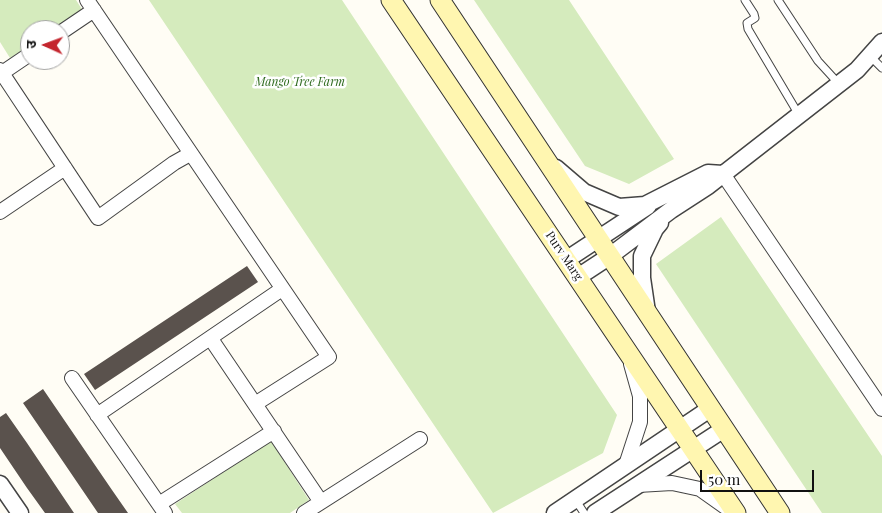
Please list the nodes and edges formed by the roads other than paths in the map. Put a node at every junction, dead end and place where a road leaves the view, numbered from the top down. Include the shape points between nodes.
1 (391, 0) edge
2 (440, 0) edge
3 (745, 0) edge
4 (778, 0) edge
5 (90, 5) edge
6 (70, 24) edge
7 (882, 42) edge
8 (870, 55) junction
9 (20, 60) edge
10 (882, 68) edge
11 (1, 71) edge
12 (839, 84) junction
13 (799, 115) junction
14 (190, 154) junction
15 (545, 158) junction
16 (65, 168) junction
17 (723, 174) junction
18 (668, 202) junction
19 (0, 212) edge
20 (598, 239) junction
21 (610, 256) junction
22 (566, 260) junction
23 (578, 277) junction
24 (282, 288) junction
25 (647, 312) junction
26 (211, 339) junction
27 (628, 352) junction
28 (72, 378) dead end
29 (255, 404) junction
30 (710, 408) junction
31 (882, 409) edge
32 (97, 415) junction
33 (680, 429) junction
34 (724, 429) junction
35 (274, 431) junction
36 (420, 439) dead end
37 (693, 449) junction
38 (626, 465) junction
39 (0, 484) edge
40 (638, 485) junction
41 (321, 502) junction
42 (580, 506) edge
43 (162, 509) edge
44 (20, 513) edge
45 (304, 513) edge
46 (555, 513) edge
47 (595, 513) edge
48 (734, 513) edge
49 (780, 513) edge

1 - 22 main road, Purv Marg
2 - 15 main road
3 - 13 lane via 755,18 748,23 748,29
4 - 12 lane via 818,62
5 - 6 street
5 - 14 street
7 - 8 street
8 - 10 lane
8 - 12 street
9 - 11 street
11 - 16 street
12 - 13 street
13 - 17 street
14 - 16 street via 98,218
14 - 24 street
15 - 18 street via 584,192 619,207
15 - 20 main road
16 - 19 street
17 - 18 street via 708,186
17 - 31 street
18 - 20 street
18 - 21 street
18 - 25 street via 642,256
20 - 21 main road
20 - 22 street
21 - 23 street
21 - 25 main road
22 - 23 main road, Purv Marg
23 - 27 main road, Purv Marg
24 - 26 street
24 - 29 street via 329,357
25 - 30 main road
26 - 29 street
26 - 32 street
27 - 33 main road, Purv Marg
27 - 38 street via 640,396 640,422
28 - 32 street
29 - 35 street
30 - 33 street
30 - 34 main road
32 - 43 street
33 - 37 main road, Purv Marg
33 - 38 street
34 - 37 street
34 - 49 main road
35 - 41 street
35 - 43 street
36 - 41 street
37 - 40 street
37 - 48 main road, Purv Marg
38 - 42 street
39 - 44 street
40 - 47 street
40 - 48 street via 672,482 700,489
41 - 45 street
42 - 46 street

